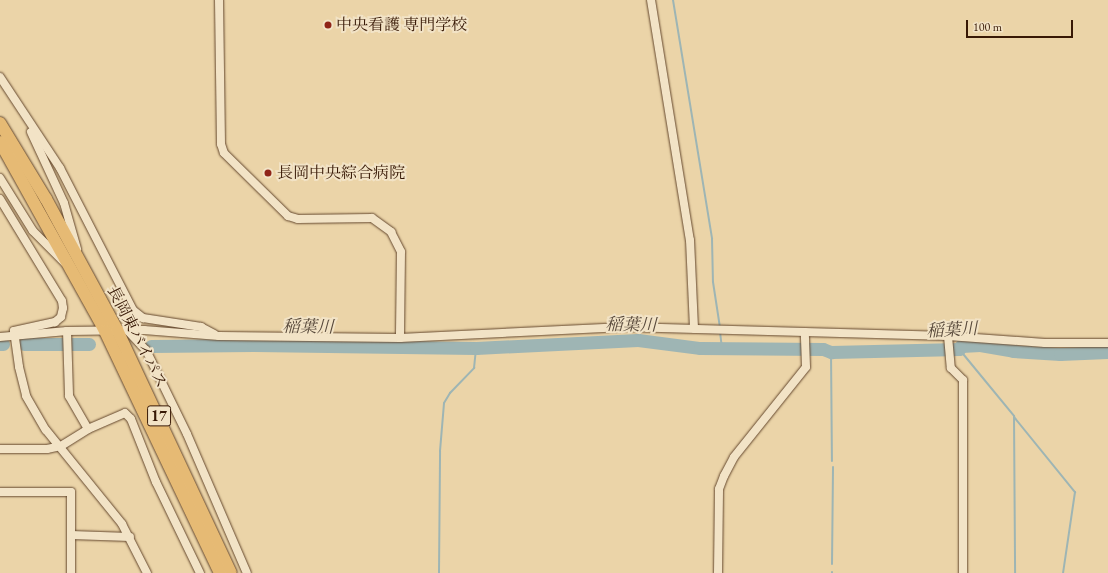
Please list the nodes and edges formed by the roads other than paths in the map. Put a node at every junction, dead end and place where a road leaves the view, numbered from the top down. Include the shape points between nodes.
1 (219, 0) edge
2 (650, 0) edge
3 (0, 77) edge
4 (4, 91) edge
5 (21, 111) junction
6 (0, 113) edge
7 (0, 123) edge
8 (0, 142) edge
9 (0, 146) edge
10 (15, 166) junction
11 (0, 178) edge
12 (0, 199) edge
13 (46, 199) junction
14 (76, 265) junction
15 (694, 329) junction
16 (117, 331) junction
17 (67, 335) junction
18 (805, 335) junction
19 (15, 336) junction
20 (219, 336) junction
21 (0, 337) edge
22 (400, 338) junction
23 (948, 338) junction
24 (1105, 343) edge
25 (88, 429) junction
26 (61, 446) junction
27 (0, 449) edge
28 (0, 492) edge
29 (71, 535) junction
30 (130, 537) junction
31 (71, 573) edge
32 (147, 573) edge
33 (200, 573) edge
34 (220, 573) edge
35 (231, 573) edge
36 (247, 573) edge
37 (718, 573) edge
38 (963, 573) edge

1 - 22 street via 221,144 224,153 288,216 298,219 372,218 391,232 401,252
2 - 15 street via 690,240
3 - 4 street
4 - 5 street
5 - 14 street via 64,203
5 - 20 street via 60,168 133,310 143,318 201,327
6 - 13 highway, 17
7 - 13 highway, 長岡東バイパス / 17
8 - 10 highway, 長岡東バイパス / 17
9 - 10 highway, 17
10 - 14 highway, 長岡東バイパス / 17
11 - 14 street via 43,244
12 - 19 street via 62,301 63,308 59,320 14,331
13 - 14 highway, 長岡東バイパス / 17
14 - 16 highway, 長岡東バイパス / 17
15 - 18 street
15 - 22 street via 625,327
16 - 17 street
16 - 20 street via 167,331
16 - 34 highway, 長岡東バイパス / 17
16 - 35 highway, 長岡東バイパス / 17
16 - 36 street via 146,350 187,434
17 - 19 street
17 - 25 street via 69,396
18 - 23 street
18 - 37 street via 806,366 734,457 719,489
19 - 21 street
19 - 26 street via 26,396 38,419
20 - 22 street
23 - 24 street
23 - 38 street via 951,368 963,380
25 - 26 street
25 - 33 street via 125,413 132,419 156,482
26 - 27 street
26 - 30 street
28 - 29 street via 71,492
29 - 30 street
29 - 31 street
30 - 32 street

